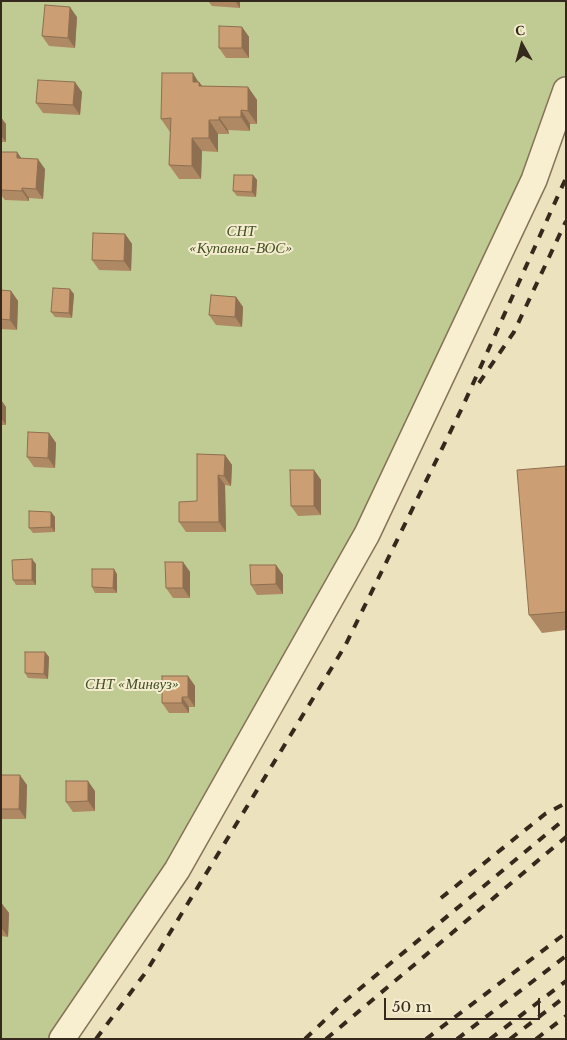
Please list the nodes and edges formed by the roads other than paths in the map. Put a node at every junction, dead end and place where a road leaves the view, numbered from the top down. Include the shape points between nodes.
1 (566, 90) edge
2 (62, 1039) edge

1 - 2 street via 534,180 367,534 178,870

